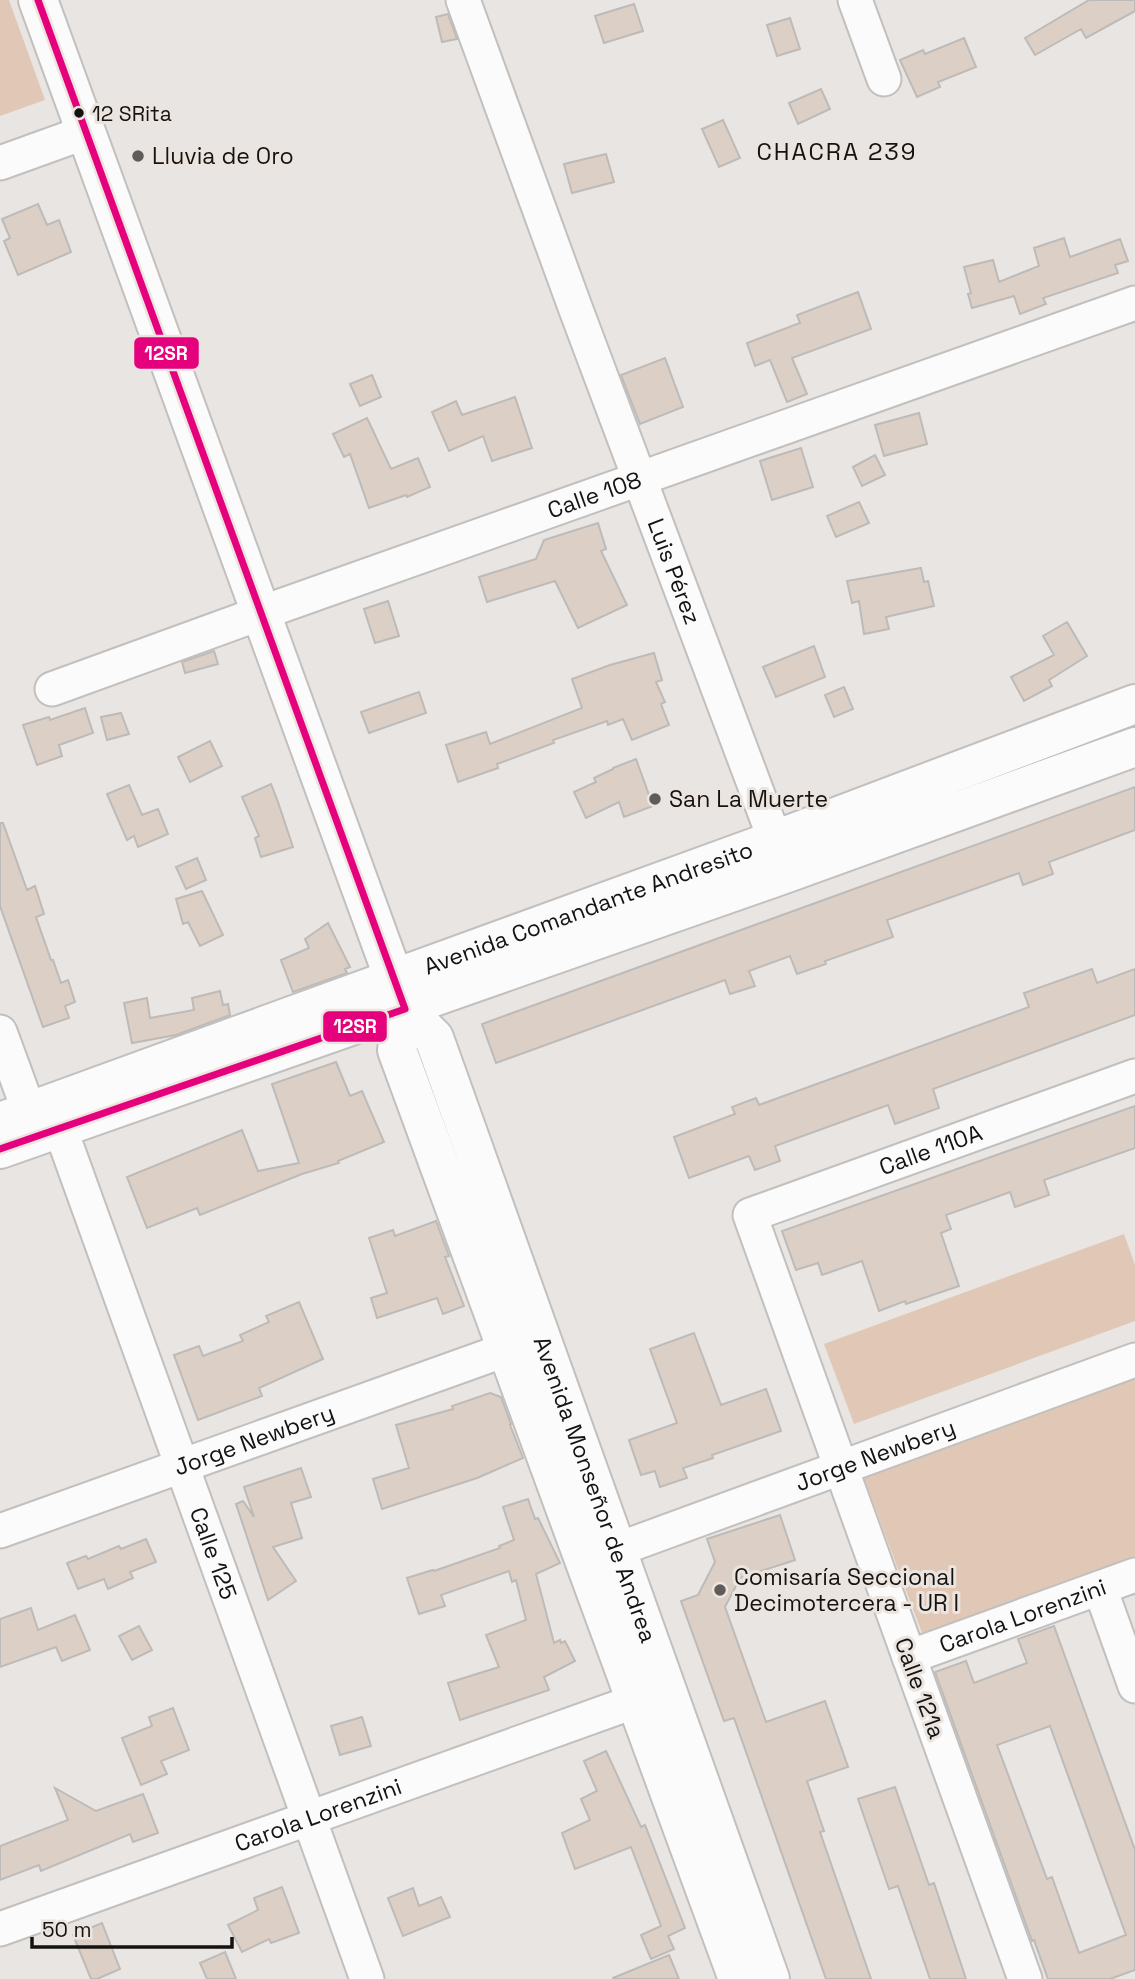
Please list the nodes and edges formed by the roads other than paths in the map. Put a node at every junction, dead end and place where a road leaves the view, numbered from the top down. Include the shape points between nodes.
1 (38, 0) edge
2 (463, 0) edge
3 (855, 0) edge
4 (884, 79) dead end
5 (86, 132) junction
6 (0, 163) edge
7 (1135, 303) edge
8 (639, 478) junction
9 (261, 613) junction
10 (52, 689) dead end
11 (1135, 704) edge
12 (1135, 747) edge
13 (775, 840) junction
14 (400, 994) junction
15 (0, 1032) edge
16 (1135, 1076) edge
17 (30, 1120) edge
18 (0, 1149) edge
19 (758, 1239) joint
20 (508, 1349) junction
21 (1135, 1360) edge
22 (182, 1465) junction
23 (840, 1467) junction
24 (0, 1531) edge
25 (616, 1550) junction
26 (1135, 1576) edge
27 (1100, 1588) junction
28 (909, 1657) junction
29 (1135, 1686) edge
30 (636, 1701) junction
31 (309, 1818) junction
32 (0, 1929) edge
33 (367, 1979) edge
34 (738, 1979) edge
35 (770, 1979) edge
36 (1025, 1979) edge

1 - 5 main road, Avenida Monseñor de Andrea
2 - 8 street, Luis Pérez
3 - 4 street
5 - 6 street
5 - 9 main road, Avenida Monseñor de Andrea
7 - 8 street, Calle 108
8 - 9 street, Calle 108
8 - 13 street, Luis Pérez
9 - 10 street, Calle 108
9 - 14 main road, Avenida Monseñor de Andrea
11 - 13 main road, Avenida Comandante Andresito
12 - 14 main road, Avenida Comandante Andresito via 774,878
13 - 14 main road, Avenida Comandante Andresito
14 - 17 main road, Avenida Comandante Andresito
14 - 20 main road, Avenida Monseñor de Andrea via 397,1050
14 - 25 main road, Avenida Monseñor de Andrea via 434,1038
15 - 17 street, Calle 125
16 - 19 street, Calle 110A via 750,1215
17 - 18 main road, Avenida Comandante Andresito
17 - 22 street, Calle 125
19 - 23 street, Calle 121a
20 - 22 street, Jorge Newbery
20 - 30 main road, Avenida Monseñor de Andrea
21 - 23 street, Jorge Newbery
22 - 24 street, Jorge Newbery
22 - 31 street, Calle 125
23 - 25 street, Jorge Newbery
23 - 28 street, Calle 121a
25 - 35 main road, Avenida Monseñor de Andrea
26 - 27 street, Carola Lorenzini
27 - 28 street, Carola Lorenzini
27 - 29 street
28 - 36 street, Calle 121a
30 - 31 street, Carola Lorenzini
30 - 34 main road, Avenida Monseñor de Andrea
31 - 32 street, Carola Lorenzini
31 - 33 street, Calle 125

